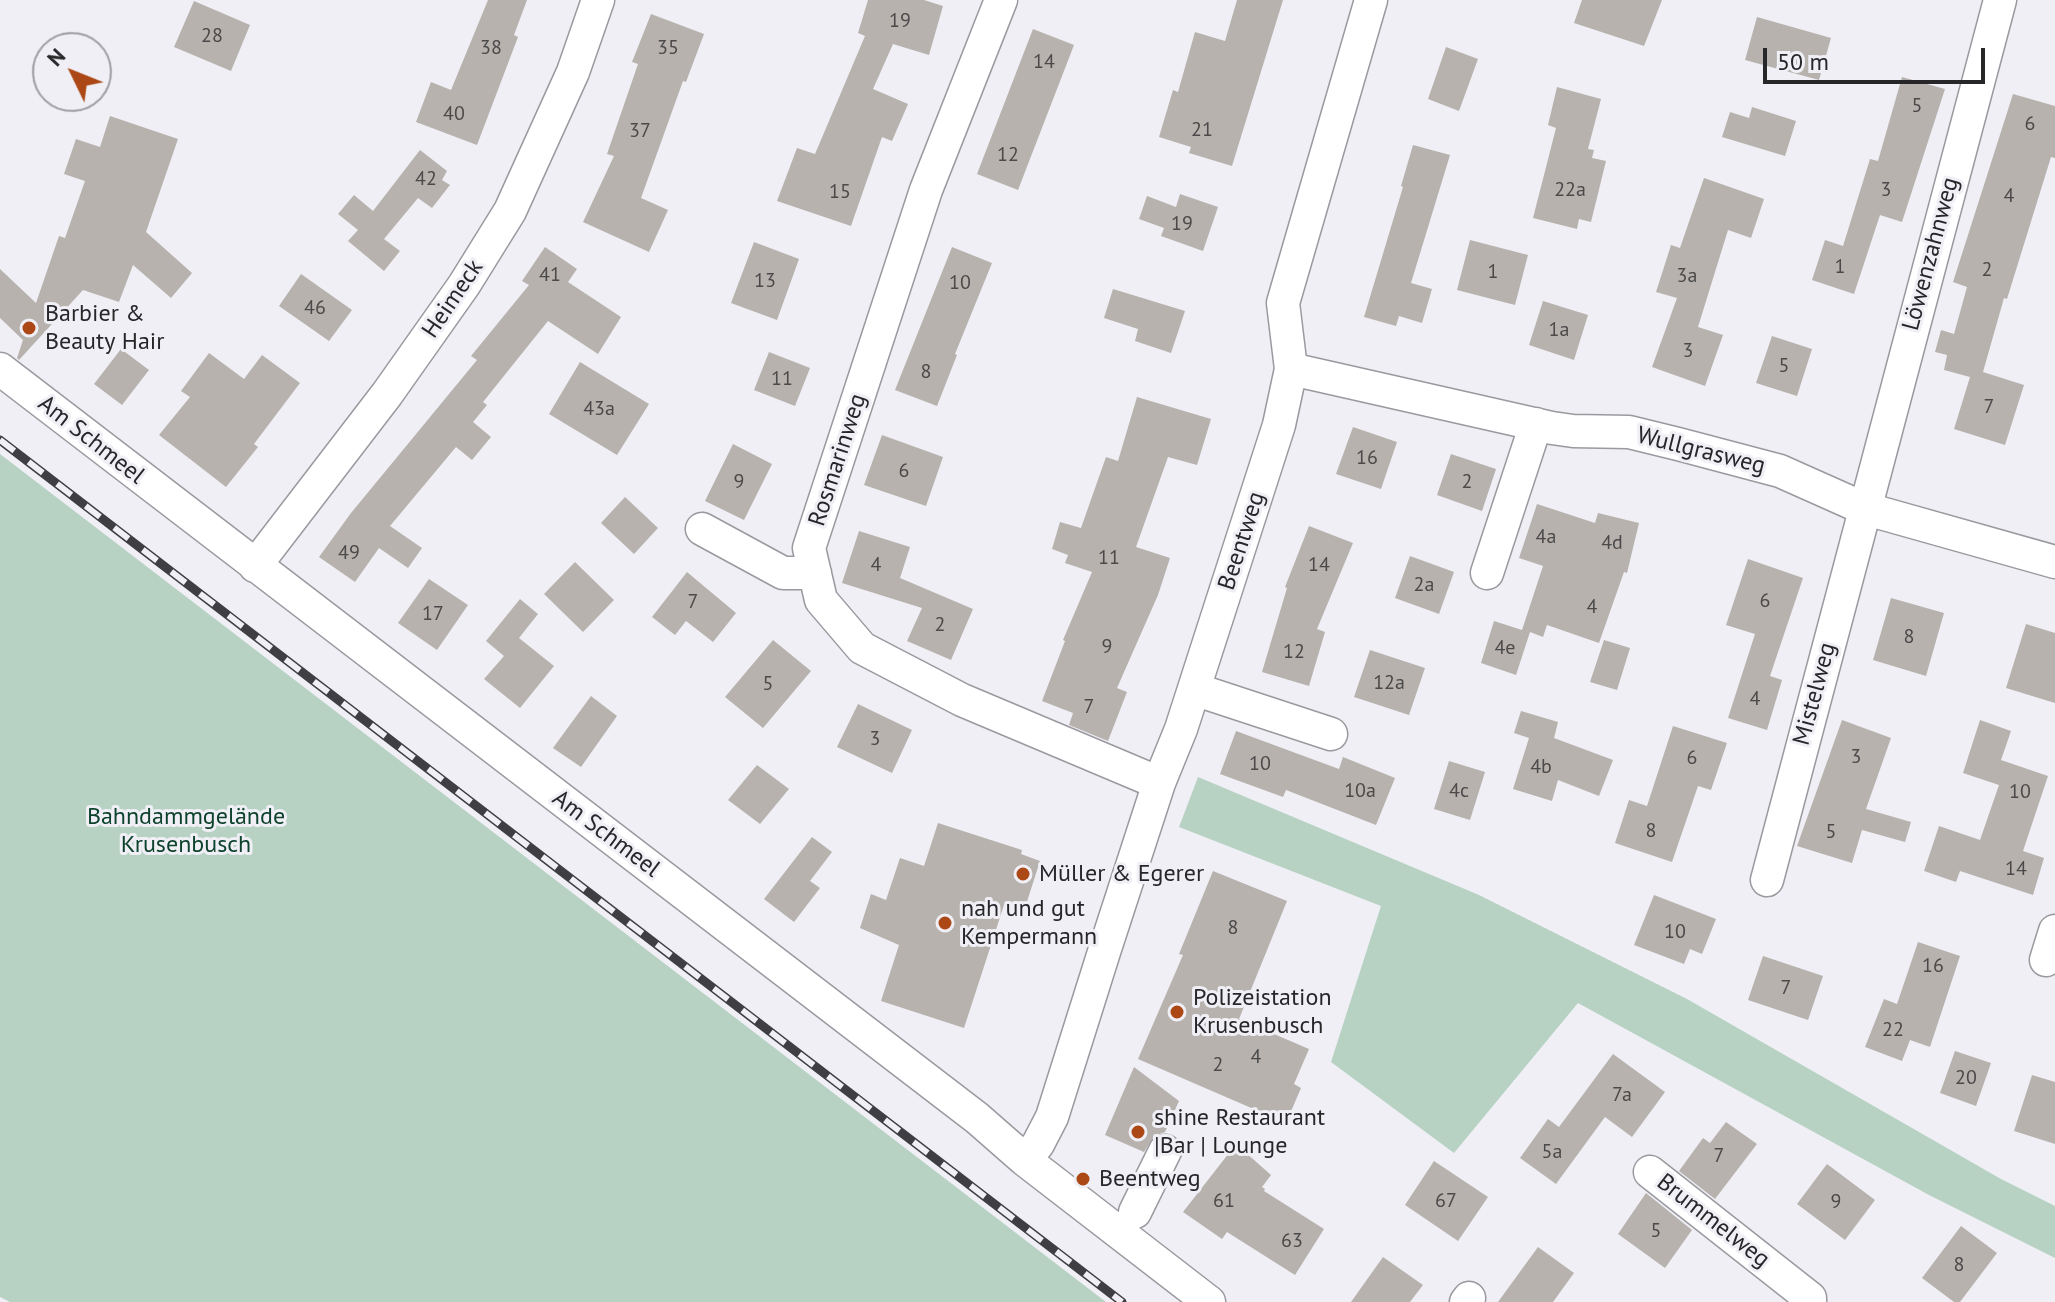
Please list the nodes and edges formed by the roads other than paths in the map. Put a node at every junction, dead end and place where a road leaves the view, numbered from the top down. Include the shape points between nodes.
1 (598, 0) edge
2 (1001, 0) edge
3 (1371, 0) edge
4 (2000, 0) edge
5 (0, 369) edge
6 (1291, 369) junction
7 (1536, 424) junction
8 (1863, 508) junction
9 (702, 529) dead end
10 (2055, 562) edge
11 (255, 566) junction
12 (815, 573) junction
13 (1487, 573) dead end
14 (1194, 689) junction
15 (1331, 734) dead end
16 (1159, 783) junction
17 (1767, 880) dead end
18 (1165, 1151) dead end
19 (1025, 1160) junction
20 (1650, 1172) dead end
21 (1135, 1212) dead end
22 (1209, 1302) edge
23 (1810, 1302) edge

1 - 11 street, Heimeck via 573,72 510,211 387,394
2 - 12 street, Rosmarinweg via 926,190 813,533 809,548
3 - 6 street, Beentweg via 1283,303
4 - 8 street, Löwenzahnweg
5 - 11 street, Am Schmeel
6 - 7 street, Wullgrasweg
6 - 14 street, Beentweg via 1279,425
7 - 8 street, Wullgrasweg via 1629,432 1678,444 1780,471
7 - 13 street
8 - 10 street, Wullgrasweg
8 - 17 street, Mistelweg
9 - 12 street via 783,573
11 - 19 street, Am Schmeel
12 - 16 street, Rosmarinweg via 821,600 862,648 962,700
14 - 15 street
14 - 16 street, Beentweg
16 - 19 street, Beentweg via 1052,1117
18 - 21 street
19 - 22 street, Am Schmeel
20 - 23 street, Brummelweg

